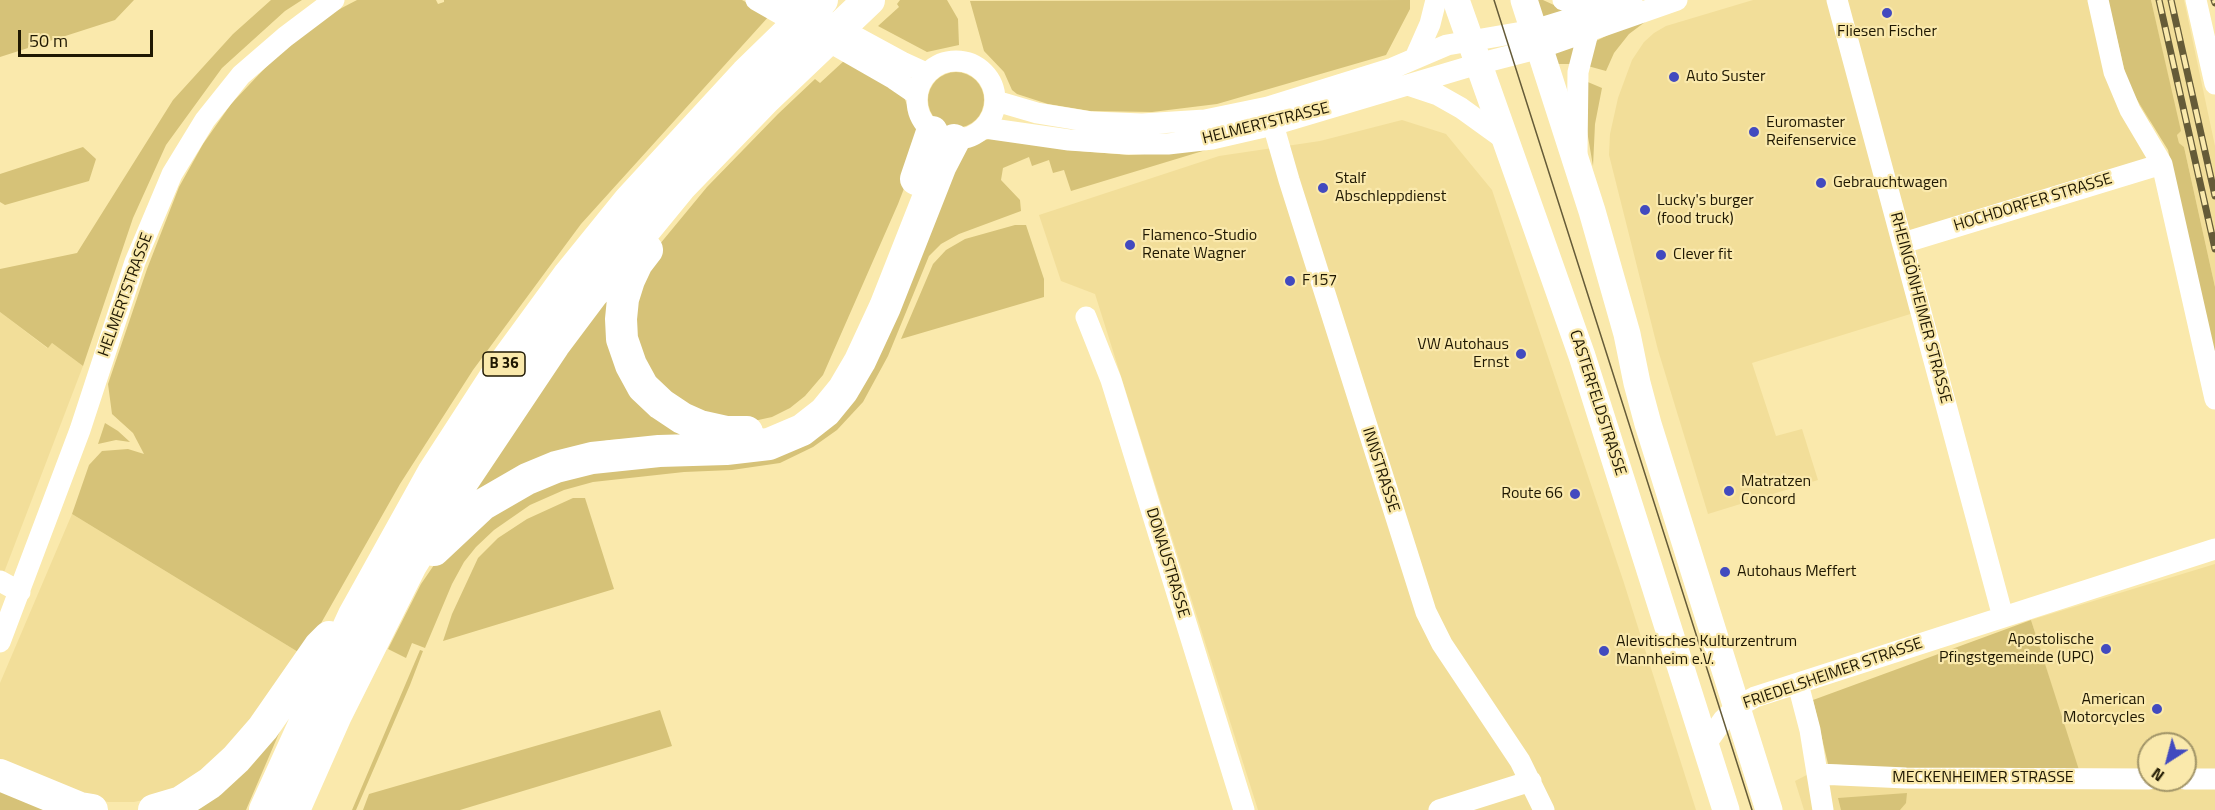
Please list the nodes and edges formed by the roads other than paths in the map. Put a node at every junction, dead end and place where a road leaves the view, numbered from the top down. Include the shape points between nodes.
1 (334, 0) edge
2 (756, 0) edge
3 (788, 0) edge
4 (822, 0) edge
5 (1436, 0) edge
6 (1456, 0) edge
7 (1524, 0) edge
8 (1563, 0) edge
9 (1632, 0) edge
10 (1677, 0) edge
11 (1837, 0) edge
12 (2098, 0) edge
13 (2196, 0) edge
14 (863, 5) edge
15 (1607, 8) junction
16 (1588, 33) junction
17 (1537, 39) junction
18 (1474, 52) junction
19 (1415, 58) junction
20 (926, 73) junction
21 (2215, 84) edge
22 (1408, 85) junction
23 (916, 94) junction
24 (996, 101) junction
25 (1270, 116) junction
26 (985, 128) junction
27 (943, 136) junction
28 (1504, 139) junction
29 (1577, 161) junction
30 (2162, 164) junction
31 (680, 187) junction
32 (1904, 243) junction
33 (1086, 317) dead end
34 (2215, 399) edge
35 (2215, 549) edge
36 (411, 565) junction
37 (0, 581) edge
38 (20, 592) junction
39 (354, 615) junction
40 (2003, 617) junction
41 (0, 642) edge
42 (1798, 684) junction
43 (1737, 707) junction
44 (1706, 744) junction
45 (1818, 774) junction
46 (0, 775) edge
47 (2137, 779) edge
48 (2197, 779) edge
49 (2215, 779) edge
50 (1531, 781) junction
51 (92, 810) edge
52 (154, 810) edge
53 (265, 810) edge
54 (294, 810) edge
55 (1244, 810) edge
56 (1439, 810) edge
57 (1544, 810) edge
58 (1726, 810) edge
59 (1769, 810) edge
60 (1823, 810) edge

1 - 38 street, HELMERTSTRASSE via 241,75 205,120 172,174 135,262 80,430
2 - 23 street
3 - 20 street
4 - 39 highway, B 36 via 687,135 569,275 501,368 433,473
5 - 19 street
6 - 18 main road, CASTERFELDSTRASSE
7 - 17 main road
8 - 15 street
9 - 15 street
10 - 16 street
11 - 32 street, RHEINGÖNHEIMER STRASSE
12 - 30 street via 2114,72 2130,110
13 - 21 street
14 - 31 highway, B 36
15 - 17 street
16 - 17 street
16 - 29 street via 1578,72
17 - 18 street, HELMERTSTRASSE
17 - 29 main road
18 - 19 street, HELMERTSTRASSE via 1447,45
18 - 22 street, HELMERTSTRASSE
18 - 28 main road, CASTERFELDSTRASSE
19 - 25 street, HELMERTSTRASSE
20 - 23 street
20 - 24 street via 953,60 968,62 985,73
22 - 25 street, HELMERTSTRASSE
22 - 28 street via 1438,95
23 - 27 street via 922,121
24 - 25 street, HELMERTSTRASSE via 1092,122 1142,124
24 - 26 street
25 - 26 street, HELMERTSTRASSE via 1212,139 1168,144 1069,140
25 - 50 street, INNSTRASSE via 1426,612 1442,644
26 - 27 street via 976,135
27 - 31 highway via 916,178 834,368 806,407 773,428 727,432 700,426 661,404 643,387 631,365 622,339 623,299 637,263 653,242
27 - 36 highway via 941,165 885,307 860,361 825,412 787,438 748,447 623,454 556,467 527,478 482,505 438,547
28 - 44 main road, CASTERFELDSTRASSE via 1582,356
29 - 43 main road via 1627,334 1648,424
30 - 32 street, HOCHDORFER STRASSE
30 - 34 street
31 - 36 highway, B 36 via 554,345
32 - 40 street, RHEINGÖNHEIMER STRASSE
33 - 55 street, DONAUSTRASSE via 1111,380
35 - 40 street, FRIEDELSHEIMER STRASSE
36 - 54 highway, B 36 via 336,715
37 - 38 street
38 - 41 street, HELMERTSTRASSE
39 - 52 highway via 320,646 263,728 236,759 181,802
39 - 53 highway, B 36
40 - 42 street, FRIEDELSHEIMER STRASSE
42 - 43 street, FRIEDELSHEIMER STRASSE
42 - 45 street
43 - 44 street, FRIEDELSHEIMER STRASSE
43 - 59 main road
44 - 58 main road, CASTERFELDSTRASSE
45 - 47 street, MECKENHEIMER STRASSE
45 - 60 street
46 - 51 highway
48 - 49 street
50 - 56 street
50 - 57 street, INNSTRASSE

